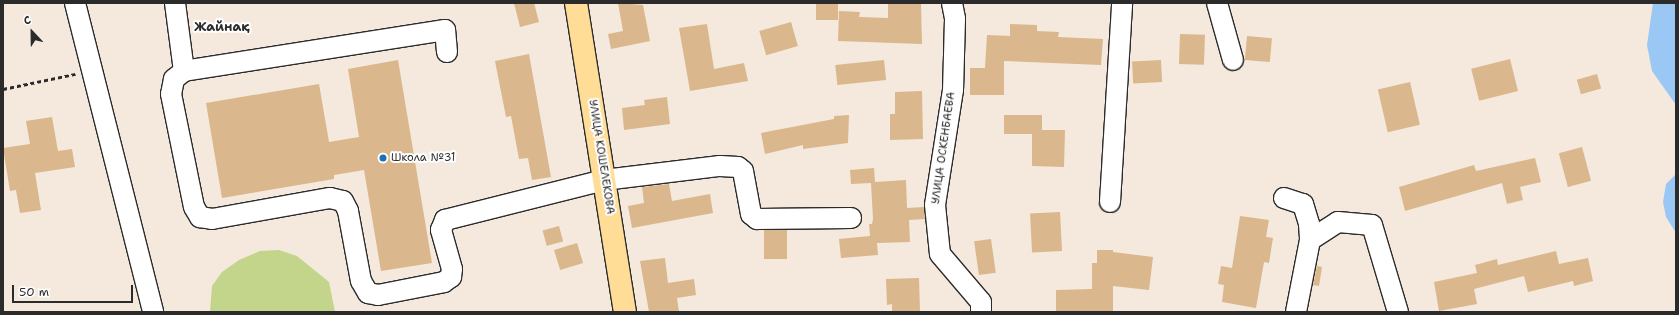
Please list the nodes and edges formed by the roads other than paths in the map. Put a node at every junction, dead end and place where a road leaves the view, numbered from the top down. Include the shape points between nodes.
1 (75, 3) edge
2 (175, 3) edge
3 (576, 3) edge
4 (952, 3) edge
5 (1122, 3) edge
6 (1217, 3) edge
7 (447, 52) dead end
8 (1233, 60) dead end
9 (184, 71) junction
10 (604, 180) junction
11 (1284, 198) dead end
12 (1110, 202) dead end
13 (851, 218) dead end
14 (1310, 240) junction
15 (981, 307) edge
16 (153, 312) edge
17 (625, 312) edge
18 (1296, 312) edge
19 (1398, 312) edge

1 - 16 street
2 - 9 street
3 - 10 main road, УЛИЦА КОШЕЛЕКОВА
4 - 15 street, УЛИЦА ОСКЕНБАЕВА via 955,19 953,90 935,205 940,254
5 - 12 street
6 - 8 street
7 - 9 street via 445,30
9 - 10 street via 174,80 170,94 194,206 200,217 212,219 330,198 343,200 348,211 361,281 368,293 378,295 444,282 452,277 441,230 445,220
10 - 13 street via 720,166 738,167 743,171 751,214 757,220
10 - 17 main road, УЛИЦА КОШЕЛЕКОВА
11 - 14 street via 1303,204 1309,224
14 - 18 street
14 - 19 street via 1338,222 1372,225

